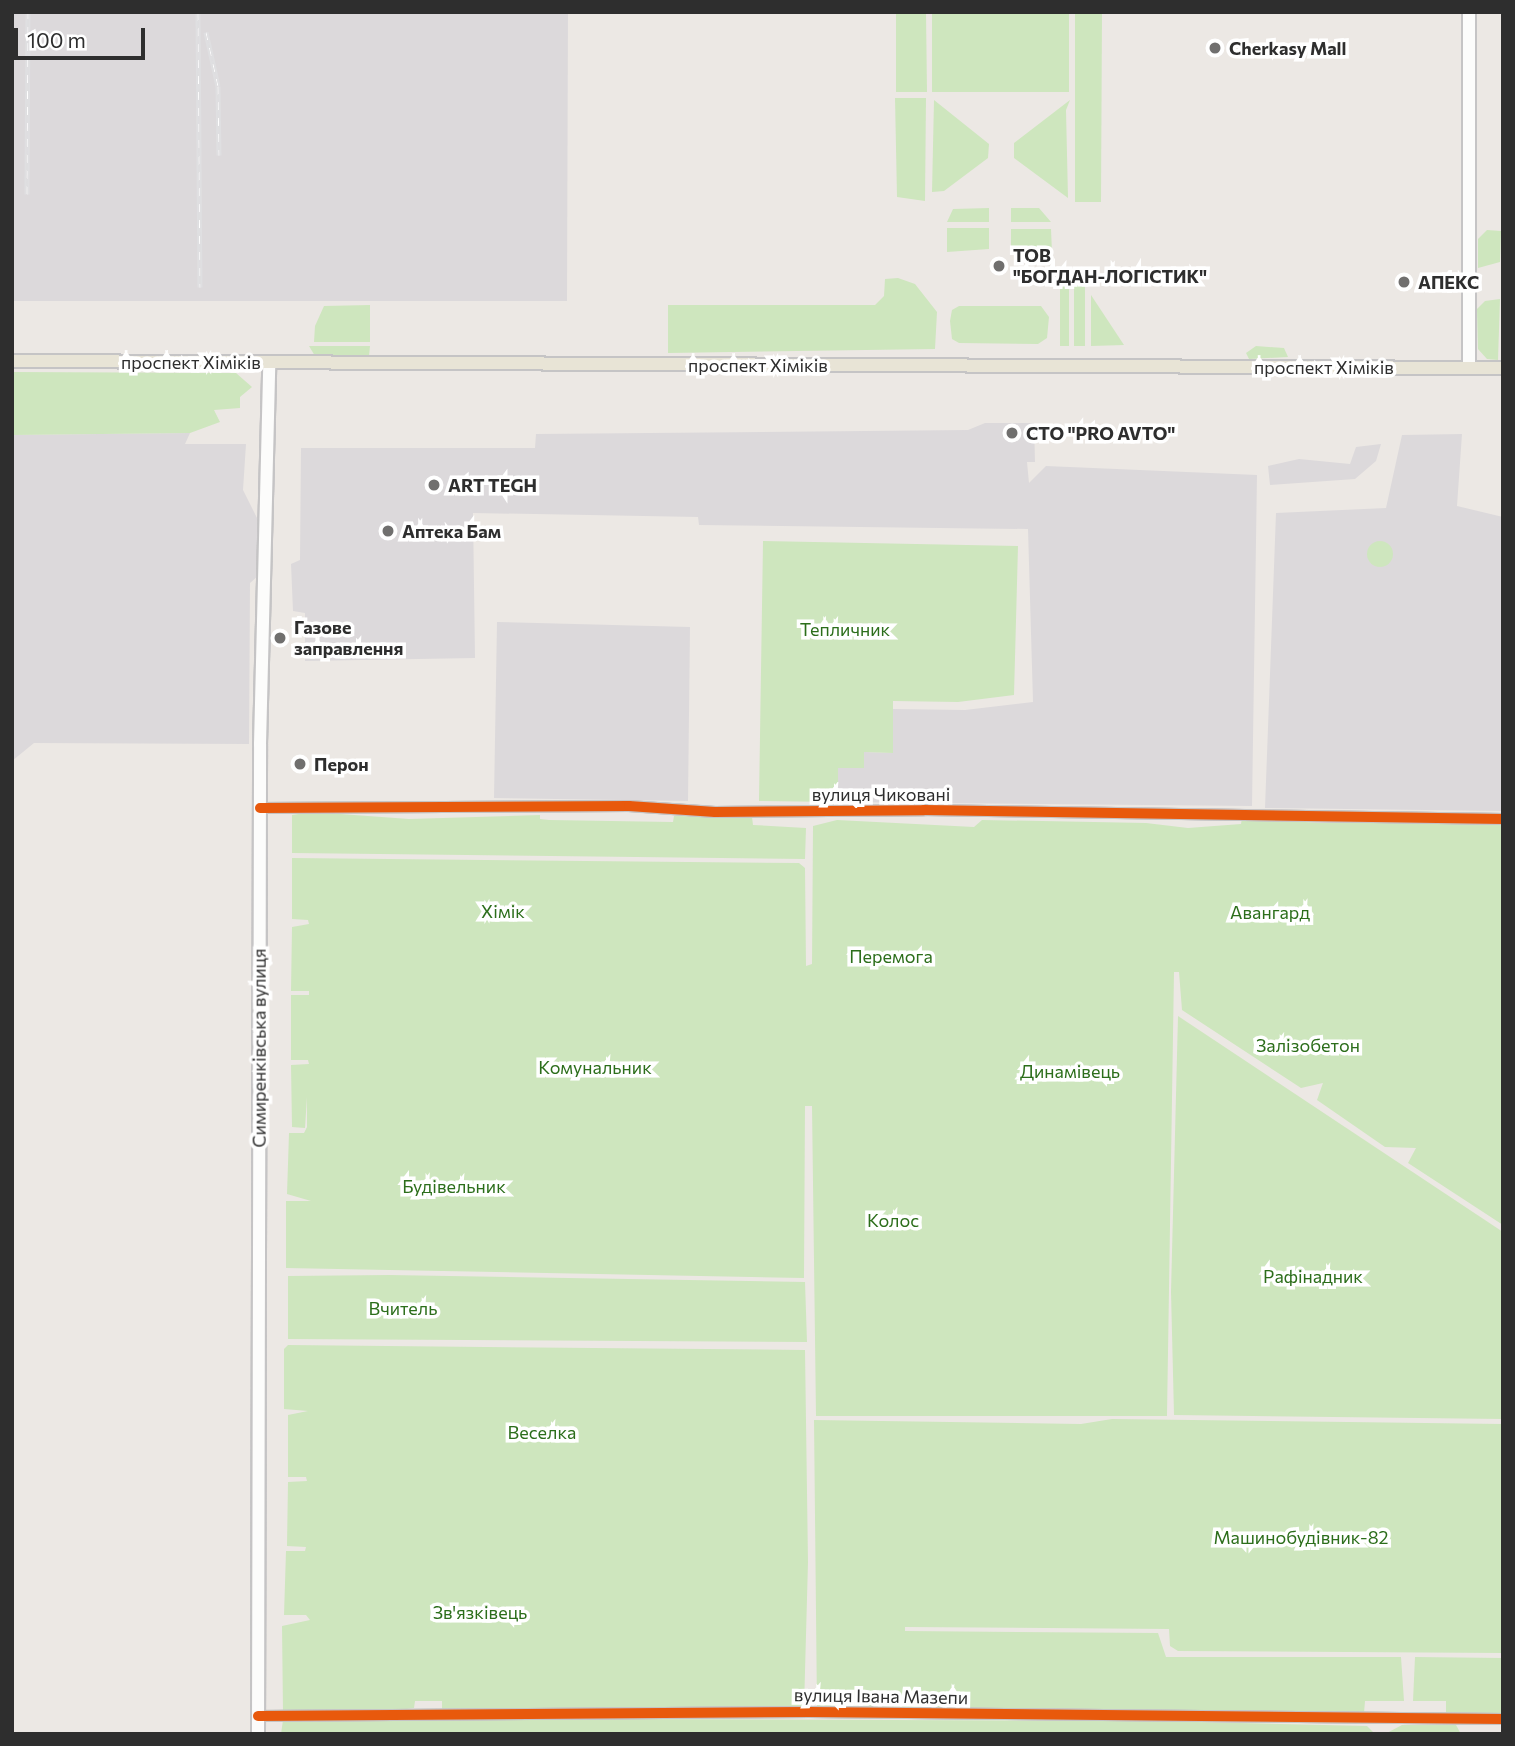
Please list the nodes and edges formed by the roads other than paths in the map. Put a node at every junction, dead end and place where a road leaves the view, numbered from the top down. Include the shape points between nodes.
1 (1469, 12) edge
2 (12, 361) edge
3 (269, 363) junction
4 (1469, 368) junction
5 (1503, 368) edge
6 (260, 808) junction
7 (1503, 819) edge
8 (258, 1716) junction
9 (1503, 1718) edge
10 (258, 1734) edge

1 - 4 main road
2 - 3 main road, проспект Хіміків
3 - 4 main road, проспект Хіміків
3 - 6 main road, Симиренківська вулиця
4 - 5 main road, проспект Хіміків
6 - 7 street, вулиця Чиковані via 629,806 715,812 924,810
6 - 8 main road, Симиренківська вулиця
8 - 9 street, вулиця Івана Мазепи via 810,1712
8 - 10 main road, Симиренківська вулиця

